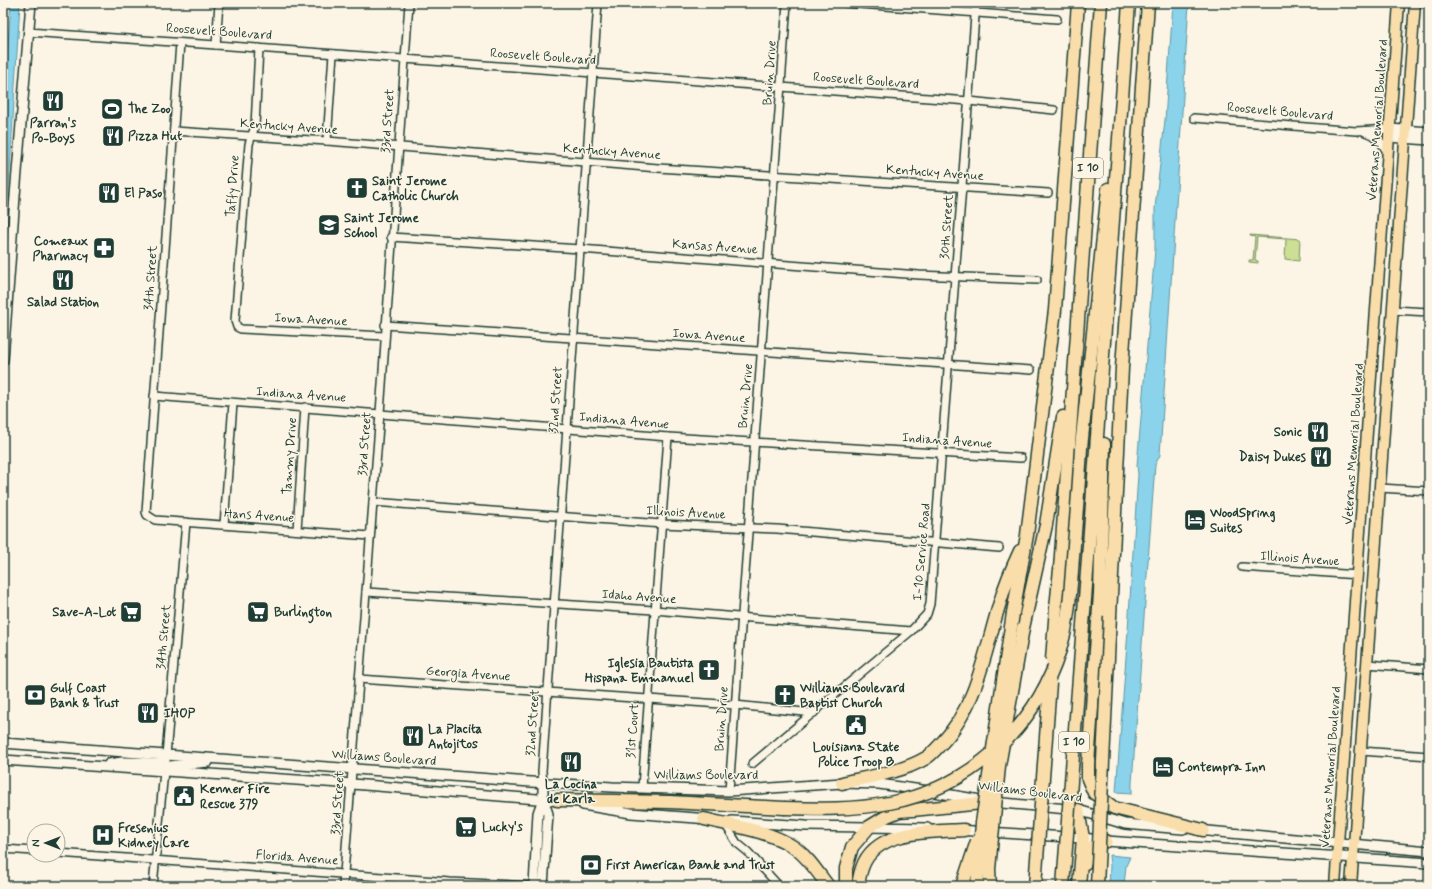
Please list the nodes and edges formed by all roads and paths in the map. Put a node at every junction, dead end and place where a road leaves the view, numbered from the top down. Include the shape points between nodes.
1 (31, 3) edge
2 (219, 3) edge
3 (409, 3) edge
4 (598, 3) edge
5 (787, 3) edge
6 (846, 3) edge
7 (976, 3) edge
8 (1078, 3) edge
9 (1101, 3) edge
10 (1128, 3) edge
11 (1148, 3) edge
12 (1399, 3) edge
13 (1405, 3) edge
14 (1415, 3) edge
15 (975, 13) junction
16 (1057, 19) dead end
17 (1414, 20) junction
18 (28, 32) junction
19 (180, 43) junction
20 (216, 45) junction
21 (259, 48) junction
22 (333, 54) junction
23 (404, 59) junction
24 (593, 73) junction
25 (781, 88) junction
26 (969, 102) junction
27 (1054, 110) dead end
28 (1194, 118) dead end
29 (174, 131) junction
30 (1363, 131) junction
31 (1429, 132) edge
32 (1390, 133) junction
33 (1406, 134) junction
34 (250, 136) junction
35 (1429, 140) edge
36 (327, 141) junction
37 (398, 147) junction
38 (1388, 154) junction
39 (586, 162) junction
40 (1387, 166) junction
41 (1403, 168) junction
42 (774, 175) junction
43 (962, 187) junction
44 (1385, 192) junction
45 (1048, 193) dead end
46 (3, 220) edge
47 (392, 238) junction
48 (580, 249) junction
49 (10, 259) junction
50 (768, 263) junction
51 (1396, 270) junction
52 (955, 276) junction
53 (1037, 280) dead end
54 (1379, 287) junction
55 (1392, 310) junction
56 (1429, 312) edge
57 (386, 325) junction
58 (236, 326) joint
59 (1076, 333) junction
60 (1375, 334) junction
61 (385, 336) junction
62 (4, 338) edge
63 (574, 338) junction
64 (1385, 343) junction
65 (762, 352) junction
66 (3, 360) edge
67 (949, 364) junction
68 (1103, 365) junction
69 (1031, 370) dead end
70 (154, 396) junction
71 (233, 403) junction
72 (1369, 403) junction
73 (305, 407) junction
74 (380, 413) junction
75 (1384, 420) junction
76 (567, 428) junction
77 (668, 437) junction
78 (755, 442) junction
79 (942, 453) junction
80 (1382, 455) junction
81 (1021, 458) dead end
82 (1380, 488) junction
83 (1429, 492) edge
84 (373, 502) junction
85 (148, 515) joint
86 (560, 517) junction
87 (186, 522) junction
88 (662, 524) junction
89 (224, 525) junction
90 (748, 528) junction
91 (297, 530) junction
92 (1027, 535) junction
93 (370, 536) junction
94 (936, 543) junction
95 (1360, 546) junction
96 (999, 548) dead end
97 (1242, 567) dead end
98 (1358, 575) junction
99 (366, 592) junction
100 (554, 603) junction
101 (654, 610) junction
102 (741, 617) junction
103 (911, 632) junction
104 (1367, 664) junction
105 (1429, 668) edge
106 (359, 679) junction
107 (548, 692) junction
108 (648, 699) junction
109 (735, 705) junction
110 (814, 713) junction
111 (1348, 717) junction
112 (1362, 732) junction
113 (3, 743) edge
114 (1361, 751) junction
115 (166, 755) junction
116 (1429, 756) edge
117 (225, 759) junction
118 (3, 760) edge
119 (752, 764) dead end
120 (94, 767) junction
121 (352, 768) junction
122 (164, 771) junction
123 (543, 783) junction
124 (842, 783) junction
125 (351, 784) junction
126 (642, 787) junction
127 (729, 791) junction
128 (543, 799) junction
129 (557, 800) junction
130 (992, 802) junction
131 (1078, 810) junction
132 (704, 819) junction
133 (982, 822) junction
134 (725, 824) junction
135 (870, 827) junction
136 (964, 830) junction
137 (1203, 830) junction
138 (1083, 838) junction
139 (1106, 841) junction
140 (1339, 843) junction
141 (1354, 845) junction
142 (3, 849) edge
143 (26, 850) edge
144 (1429, 851) edge
145 (66, 854) edge
146 (1338, 857) junction
147 (1353, 858) junction
148 (156, 860) junction
149 (1429, 864) edge
150 (344, 873) junction
151 (1080, 883) edge
152 (153, 886) edge
153 (343, 886) edge
154 (534, 886) edge
155 (543, 886) edge
156 (779, 886) edge
157 (828, 886) edge
158 (846, 886) edge
159 (859, 886) edge
160 (962, 886) edge
161 (977, 886) edge
162 (990, 886) edge
163 (1035, 886) edge
164 (1063, 886) edge
165 (1097, 886) edge
166 (1335, 886) edge
167 (1351, 886) edge

1 - 18 main road
2 - 20 street
3 - 23 street, 33rd Street
4 - 24 street, 32nd Street
5 - 25 street, Bruin Drive
6 - 15 street
7 - 15 street, 30th Street
8 - 92 highway via 1056,310
9 - 59 highway, I 10
10 - 68 highway, I 10
10 - 129 highway, bridge via 1081,448 1070,604 1057,662 1035,705 1014,733 993,754 968,772 913,798 869,807 830,809
11 - 165 highway, bridge via 1122,368
12 - 32 main road, Veterans Memorial Boulevard
13 - 17 main road via 1405,18
14 - 17 main road
15 - 16 street
15 - 26 street, 30th Street
17 - 33 main road
18 - 19 street, Roosevelt Boulevard
18 - 49 main road
19 - 20 street, Roosevelt Boulevard
19 - 29 street, 34th Street
20 - 21 street, Roosevelt Boulevard
21 - 22 street, Roosevelt Boulevard
21 - 34 street, Taffy Drive via 255,126
22 - 23 street, Roosevelt Boulevard
22 - 36 street
23 - 24 street, Roosevelt Boulevard
23 - 37 street, 33rd Street
24 - 25 street, Roosevelt Boulevard
24 - 39 street, 32nd Street
25 - 26 street, Roosevelt Boulevard
25 - 42 street, Bruin Drive
26 - 27 street, Roosevelt Boulevard
26 - 43 street, 30th Street
28 - 30 street, Roosevelt Boulevard
29 - 34 street, Kentucky Avenue
29 - 70 street, 34th Street
30 - 32 street, Roosevelt Boulevard
30 - 38 street, Roosevelt Boulevard via 1380,140
31 - 33 main road, Roosevelt Boulevard
32 - 33 main road, Roosevelt Boulevard
32 - 38 main road, Veterans Memorial Boulevard
33 - 35 main road, Roosevelt Boulevard
33 - 41 main road
34 - 36 street, Kentucky Avenue
34 - 58 street, Taffy Drive
36 - 37 street, Kentucky Avenue
37 - 39 street, Kentucky Avenue
37 - 47 street, 33rd Street
38 - 40 main road, Veterans Memorial Boulevard
39 - 42 street, Kentucky Avenue
39 - 48 street, 32nd Street
40 - 41 main road
40 - 44 main road, Veterans Memorial Boulevard
41 - 51 main road
42 - 43 street, Kentucky Avenue
42 - 50 street, Bruin Drive
43 - 45 street, Kentucky Avenue
43 - 52 street, 30th Street
44 - 51 main road via 1390,201 1385,261 1388,268
44 - 54 main road, Veterans Memorial Boulevard
46 - 49 main road via 9,225
47 - 48 street, Kansas Avenue
47 - 57 street, 33rd Street
48 - 50 street, Kansas Avenue
48 - 63 street, 32nd Street
49 - 62 main road
50 - 52 street, Kansas Avenue
50 - 65 street, Bruin Drive
51 - 55 main road
52 - 53 street, Kansas Avenue
52 - 67 street, 30th Street
54 - 60 main road, Veterans Memorial Boulevard
54 - 64 main road via 1384,288 1389,295
55 - 56 street
55 - 75 main road
57 - 61 street, 33rd Street
57 - 63 street, Iowa Avenue
58 - 61 street, Iowa Avenue via 241,329
59 - 162 highway, bridge via 1046,525 1023,628 999,766 989,869
59 - 163 highway, I 10, bridge
60 - 64 main road via 1381,335
60 - 72 main road, Veterans Memorial Boulevard
61 - 74 street, 33rd Street
62 - 66 main road
63 - 65 street, Iowa Avenue
63 - 76 street, 32nd Street
64 - 75 main road via 1381,405
65 - 67 street, Iowa Avenue
65 - 78 street, Bruin Drive
67 - 69 street, Iowa Avenue
67 - 79 street, 30th Street
68 - 137 highway via 1104,457 1100,594 1088,779 1094,793 1114,808
68 - 164 highway, I 10, bridge
70 - 71 street, Indiana Avenue
70 - 85 street, 34th Street via 146,512
71 - 73 street, Indiana Avenue
71 - 89 street
72 - 80 main road via 1374,409 1371,449 1374,455
72 - 95 main road, Veterans Memorial Boulevard
73 - 74 street, Indiana Avenue
73 - 91 street, Tammy Drive
74 - 76 street, Indiana Avenue
74 - 84 street, 33rd Street
75 - 80 main road
76 - 77 street, Indiana Avenue
76 - 86 street, 32nd Street
77 - 78 street, Indiana Avenue
77 - 88 street, 31st Court
78 - 79 street, Indiana Avenue
78 - 90 street, Bruin Drive
79 - 81 street, Indiana Avenue
79 - 94 street, I-10 Service Road
80 - 82 main road
82 - 83 street
82 - 104 main road
84 - 86 street, Illinois Avenue
84 - 93 street, 33rd Street
85 - 87 street, Hans Avenue via 155,520
86 - 88 street, Illinois Avenue
86 - 100 street, 32nd Street
87 - 89 street, Hans Avenue
87 - 115 street, 34th Street
88 - 90 street, Illinois Avenue
88 - 101 street, 31st Court
89 - 91 street, Hans Avenue
90 - 94 street, Illinois Avenue
90 - 102 street, Bruin Drive
91 - 93 street, Hans Avenue
92 - 124 highway via 1001,599 968,705 948,737 927,758 911,765 881,775
92 - 133 highway, bridge
93 - 99 street, 33rd Street
94 - 96 street, Illinois Avenue
94 - 103 street, I-10 Service Road via 930,604 927,614
95 - 98 main road, Veterans Memorial Boulevard
95 - 104 main road via 1367,546 1370,552 1364,636
97 - 98 street, Illinois Avenue
98 - 111 main road, Veterans Memorial Boulevard
99 - 100 street, Idaho Avenue
99 - 106 street, 33rd Street
100 - 101 street, Idaho Avenue
100 - 107 street, 32nd Street
101 - 102 street, Idaho Avenue
101 - 108 street, 31st Court
102 - 103 street, Idaho Avenue
102 - 109 street, Bruin Drive
103 - 110 street, I-10 Service Road
104 - 105 street
104 - 112 main road
106 - 107 street, Georgia Avenue
106 - 121 street, 33rd Street
107 - 108 street, Georgia Avenue
107 - 123 street, 32nd Street
108 - 109 street, Georgia Avenue
108 - 126 street, 31st Court
109 - 110 street, Georgia Avenue
109 - 127 street, Bruin Drive
110 - 119 street, I-10 Service Road
111 - 112 main road via 1354,728
111 - 140 main road, Veterans Memorial Boulevard
112 - 114 main road
113 - 115 main road, Williams Boulevard
114 - 116 street
114 - 141 main road
115 - 117 main road, Williams Boulevard
115 - 120 main road via 165,760 160,763 122,762
117 - 121 main road, Williams Boulevard
117 - 122 main road via 170,766
118 - 120 main road
120 - 122 main road
121 - 123 main road, Williams Boulevard
121 - 125 street, 33rd Street
122 - 125 main road
122 - 148 street
123 - 126 main road, Williams Boulevard
123 - 128 main road, 32nd Street
124 - 127 main road, Williams Boulevard
124 - 130 main road, Williams Boulevard via 879,784
125 - 128 main road
125 - 150 street, 33rd Street
126 - 127 main road, Williams Boulevard
128 - 129 main road
128 - 154 main road, 32nd Street via 538,813
128 - 155 main road, 32nd Street via 548,814
129 - 132 main road via 631,813
130 - 131 main road, Williams Boulevard
130 - 135 highway via 899,812
131 - 137 main road, Williams Boulevard via 1125,824
131 - 138 highway
132 - 134 highway
132 - 135 main road via 806,826
133 - 160 highway, bridge
133 - 161 highway, bridge
134 - 156 street via 737,843
134 - 157 highway via 772,836 795,848
135 - 136 main road
135 - 158 highway via 852,847 846,868
136 - 138 main road
136 - 159 highway via 919,832 886,841 871,851 865,860
137 - 140 main road, Williams Boulevard
138 - 139 main road
138 - 151 highway
139 - 146 main road
139 - 151 highway via 1088,852
140 - 141 main road, Williams Boulevard
140 - 146 main road, Veterans Memorial Boulevard
141 - 144 main road, Williams Boulevard
141 - 147 main road
142 - 143 street
145 - 148 street, Florida Avenue
146 - 147 main road
146 - 166 main road, Veterans Memorial Boulevard
147 - 149 main road
147 - 167 main road
148 - 150 street, Florida Avenue
148 - 152 street
150 - 153 street, 33rd Street
150 - 154 street, Florida Avenue

